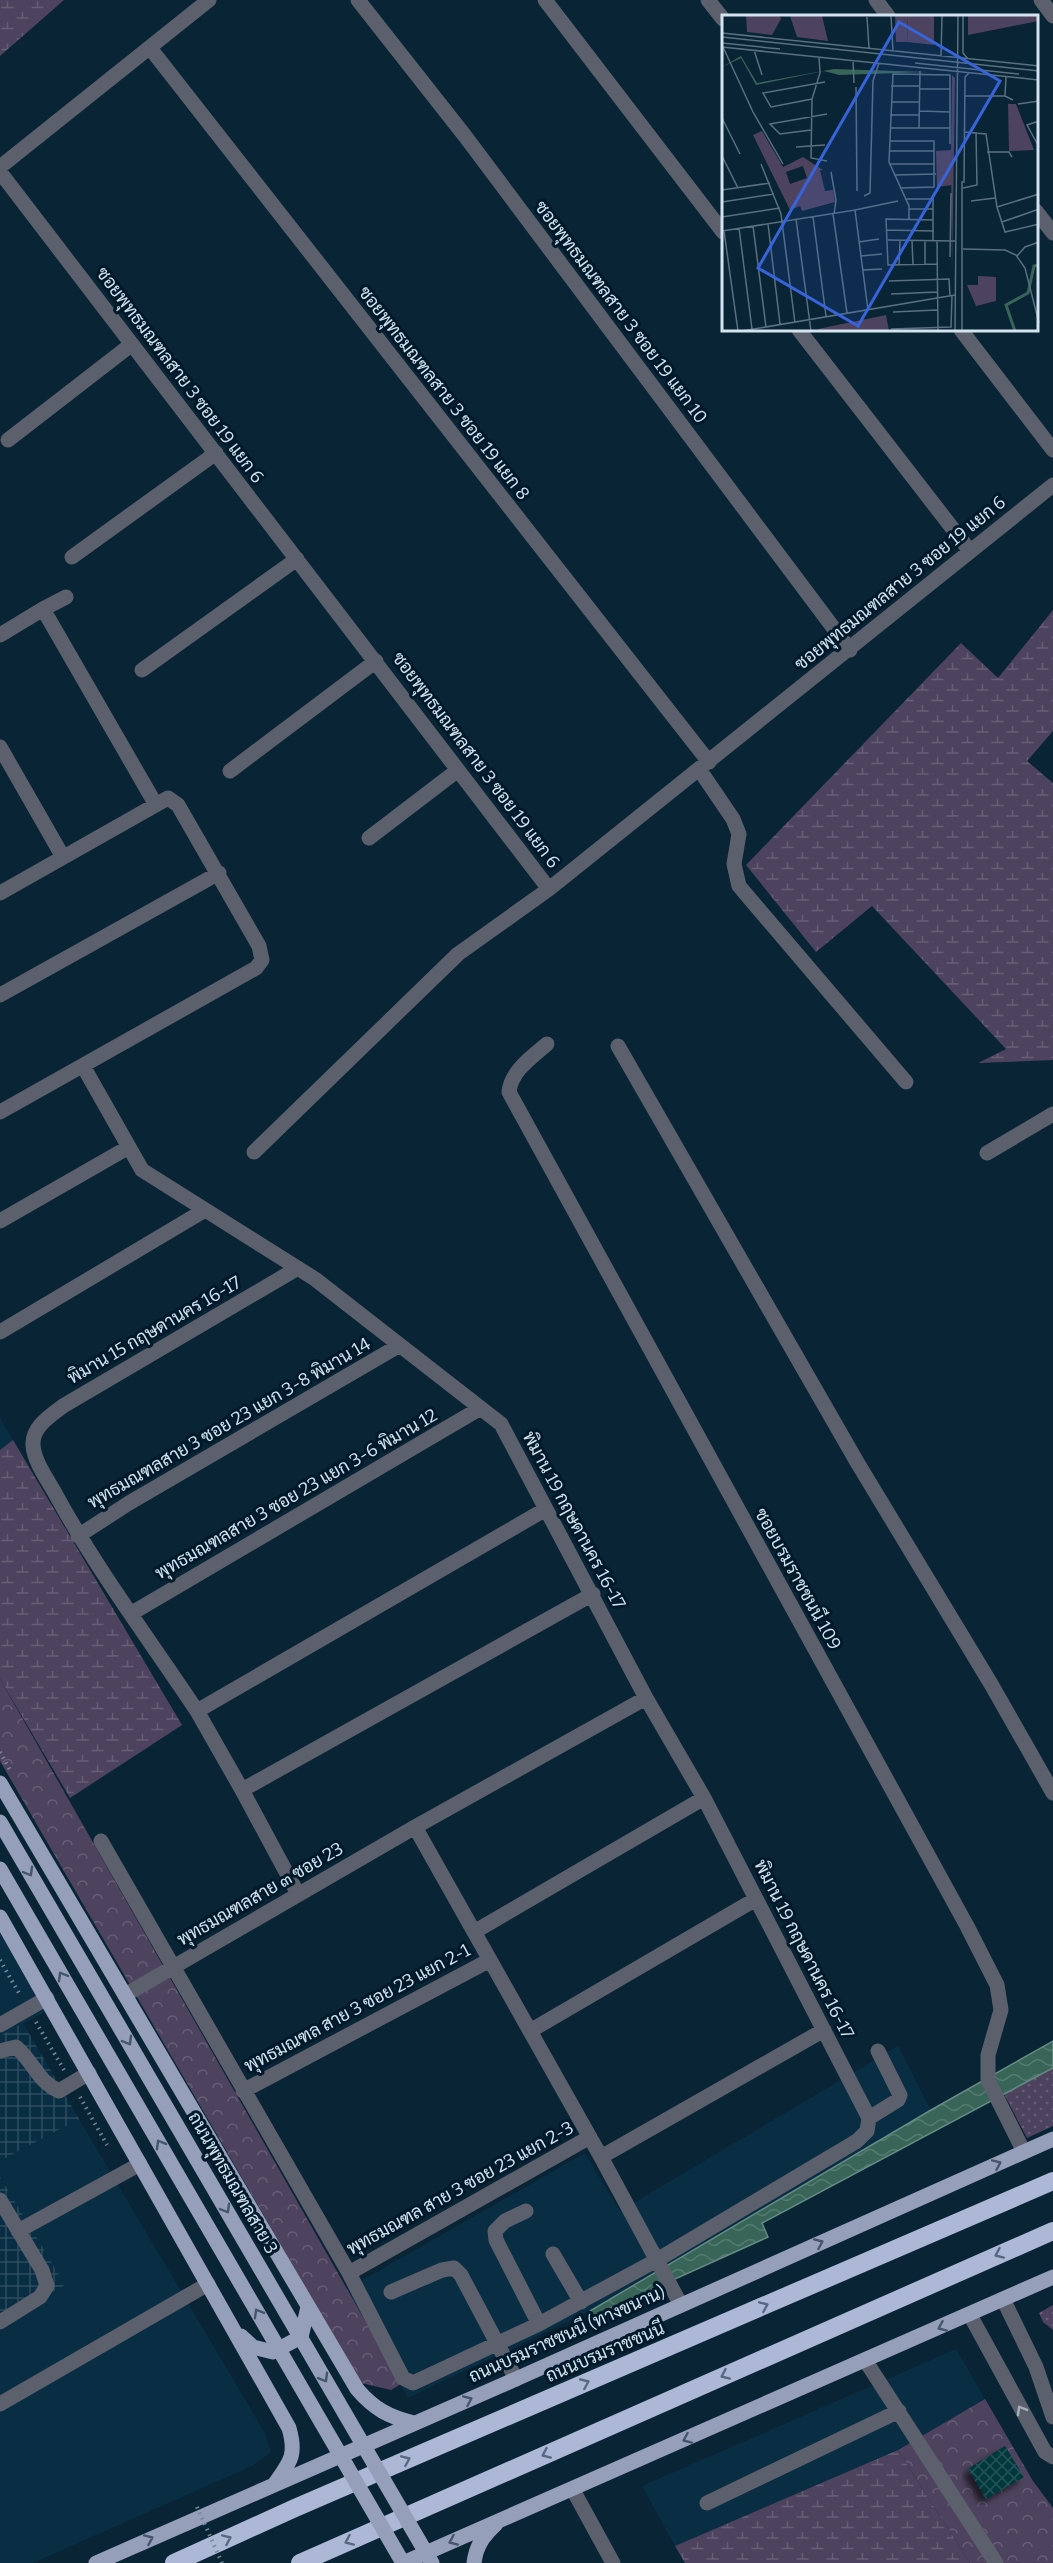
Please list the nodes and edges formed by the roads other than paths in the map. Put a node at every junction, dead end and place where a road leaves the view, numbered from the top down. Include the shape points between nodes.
1 (209, 0) edge
2 (358, 0) edge
3 (545, 0) edge
4 (708, 0) edge
5 (876, 0) edge
6 (1041, 0) edge
7 (887, 15) edge
8 (1053, 16) edge
9 (722, 18) edge
10 (150, 48) junction
11 (0, 167) edge
12 (0, 172) edge
13 (1038, 214) edge
14 (722, 231) edge
15 (1053, 233) edge
16 (801, 332) edge
17 (963, 332) edge
18 (132, 344) junction
19 (8, 440) dead end
20 (1053, 450) edge
21 (216, 453) junction
22 (1053, 485) edge
23 (970, 551) junction
24 (72, 556) dead end
25 (297, 559) junction
26 (66, 597) dead end
27 (43, 609) junction
28 (0, 635) edge
29 (850, 650) junction
30 (376, 661) junction
31 (142, 669) dead end
32 (0, 747) edge
33 (704, 765) junction
34 (458, 770) junction
35 (230, 771) dead end
36 (156, 805) junction
37 (369, 838) dead end
38 (63, 857) junction
39 (219, 873) junction
40 (549, 889) junction
41 (0, 892) edge
42 (0, 995) edge
43 (547, 1044) dead end
44 (618, 1046) dead end
45 (83, 1066) junction
46 (906, 1083) dead end
47 (0, 1112) edge
48 (1053, 1114) edge
49 (129, 1147) junction
50 (254, 1152) dead end
51 (987, 1153) dead end
52 (205, 1210) junction
53 (0, 1221) edge
54 (298, 1268) junction
55 (0, 1332) edge
56 (400, 1345) junction
57 (479, 1409) junction
58 (546, 1509) junction
59 (78, 1536) junction
60 (593, 1594) junction
61 (132, 1613) junction
62 (646, 1698) junction
63 (197, 1711) junction
64 (0, 1783) edge
65 (242, 1790) junction
66 (1053, 1793) edge
67 (704, 1798) junction
68 (0, 1822) edge
69 (415, 1827) junction
70 (101, 1841) dead end
71 (0, 1869) edge
72 (298, 1894) junction
73 (756, 1899) junction
74 (0, 1917) edge
75 (474, 1932) junction
76 (490, 1960) junction
77 (174, 1967) junction
78 (125, 1995) junction
79 (47, 1998) junction
80 (0, 2025) edge
81 (824, 2030) junction
82 (530, 2031) junction
83 (0, 2051) edge
84 (878, 2051) dead end
85 (89, 2073) junction
86 (243, 2091) junction
87 (868, 2125) junction
88 (590, 2138) junction
89 (1053, 2139) edge
90 (1024, 2152) junction
91 (601, 2157) junction
92 (140, 2164) junction
93 (1053, 2181) edge
94 (0, 2200) edge
95 (526, 2211) dead end
96 (18, 2231) junction
97 (1053, 2231) edge
98 (553, 2254) dead end
99 (658, 2261) junction
100 (349, 2273) junction
101 (1053, 2277) edge
102 (208, 2284) junction
103 (392, 2292) dead end
104 (1003, 2299) junction
105 (581, 2302) junction
106 (681, 2305) junction
107 (308, 2307) junction
108 (969, 2314) junction
109 (0, 2322) edge
110 (539, 2324) junction
111 (234, 2330) junction
112 (498, 2344) junction
113 (865, 2360) junction
114 (516, 2379) junction
115 (0, 2404) edge
116 (899, 2411) junction
117 (1053, 2417) edge
118 (414, 2423) junction
119 (1053, 2457) edge
120 (274, 2485) junction
121 (573, 2490) junction
122 (707, 2503) dead end
123 (503, 2518) junction
124 (96, 2563) edge
125 (174, 2563) edge
126 (300, 2563) edge
127 (403, 2563) edge
128 (432, 2563) edge
129 (474, 2563) edge
130 (613, 2563) edge
131 (996, 2563) edge

1 - 10 street
2 - 29 street, ซอยพุทธมณฑลสาย 3 ซอย 19 แยก 10 via 465,136
3 - 14 street
4 - 9 street
5 - 7 street
6 - 8 street
10 - 11 street
10 - 33 street, ซอยพุทธมณฑลสาย 3 ซอย 19 แยก 8
12 - 18 street, ซอยพุทธมณฑลสาย 3 ซอย 19 แยก 6
13 - 15 street
16 - 23 street
17 - 20 street
18 - 19 street
18 - 21 street, ซอยพุทธมณฑลสาย 3 ซอย 19 แยก 6
21 - 24 street
21 - 25 street, ซอยพุทธมณฑลสาย 3 ซอย 19 แยก 6
22 - 23 street, ซอยพุทธมณฑลสาย 3 ซอย 19 แยก 6
23 - 29 street, ซอยพุทธมณฑลสาย 3 ซอย 19 แยก 6
25 - 30 street, ซอยพุทธมณฑลสาย 3 ซอย 19 แยก 6
25 - 31 street
26 - 27 street
27 - 28 street
27 - 36 street
29 - 33 street, ซอยพุทธมณฑลสาย 3 ซอย 19 แยก 6
30 - 34 street, ซอยพุทธมณฑลสาย 3 ซอย 19 แยก 6
30 - 35 street
32 - 38 street
33 - 40 street, ซอยพุทธมณฑลสาย 3 ซอย 19 แยก 6
33 - 46 street, ซอยพุทธมณฑลสาย 3 ซอย 19 แยก 8 via 739,834 734,864 739,886
34 - 37 street
34 - 40 street, ซอยพุทธมณฑลสาย 3 ซอย 19 แยก 6
36 - 38 street
36 - 39 street via 168,798 178,805
38 - 41 street
39 - 42 street
39 - 45 street via 259,946 262,960 256,968
40 - 50 street via 458,954
43 - 90 street, ซอยบรมราชชนนี 109 via 517,1072 509,1092 997,1985 1001,2010 988,2055 988,2080
44 - 66 street
45 - 47 street
45 - 49 street, พิมาน 19 กฤษดานคร 16-17
48 - 51 street
49 - 52 street, พิมาน 19 กฤษดานคร 16-17 via 142,1170
49 - 53 street
52 - 54 street, พิมาน 19 กฤษดานคร 16-17
52 - 55 street
54 - 56 street, พิมาน 19 กฤษดานคร 16-17
54 - 59 street, พิมาน 15 กฤษดานคร 16-17 via 63,1406 44,1421 35,1433 37,1460
56 - 57 street, พิมาน 19 กฤษดานคร 16-17
56 - 59 street, พุทธมณฑลสาย 3 ซอย 23 แยก 3-8 พิมาน 14
57 - 58 street, พิมาน 19 กฤษดานคร 16-17 via 501,1424
57 - 61 street, พุทธมณฑลสาย 3 ซอย 23 แยก 3-6 พิมาน 12
58 - 60 street, พิมาน 19 กฤษดานคร 16-17
58 - 63 street
59 - 61 street
60 - 62 street, พิมาน 19 กฤษดานคร 16-17
60 - 65 street
61 - 63 street
62 - 67 street, พิมาน 19 กฤษดานคร 16-17
62 - 69 street, พุทธมณฑลสาย ๓ ซอย 23
63 - 65 street
64 - 78 main road
65 - 72 street
67 - 73 street, พิมาน 19 กฤษดานคร 16-17
67 - 75 street
68 -> 128 main road, ถนนพุทธมณฑลสาย 3, bridge
69 - 72 street, พุทธมณฑลสาย ๓ ซอย 23
69 - 75 street
70 - 77 street
127 -> 71 main road, bridge
72 - 77 street, พุทธมณฑลสาย ๓ ซอย 23
73 - 81 street, พิมาน 19 กฤษดานคร 16-17
73 - 82 street
74 - 79 main road
75 - 76 street
76 - 82 street
76 - 86 street, พุทธมณฑล สาย 3 ซอย 23 แยก 2-1
77 - 78 street, พุทธมณฑลสาย ๓ ซอย 23
77 - 86 street
78 - 107 main road
79 - 80 street
79 - 85 main road
81 - 87 street, พิมาน 19 กฤษดานคร 16-17
81 - 91 street
82 - 88 street
83 - 85 street via 16,2047 26,2055 43,2082 59,2091
84 - 87 street via 900,2095
85 - 92 main road
86 - 100 street
87 - 99 street via 849,2145
88 - 91 street
88 - 100 street, พุทธมณฑล สาย 3 ซอย 23 แยก 2-3
89 - 90 main road, ถนนบรมราชชนนี (ทางขนาน)
106 -> 90 main road, ถนนบรมราชชนนี (ทางขนาน)
91 - 99 street
92 - 96 street
92 - 102 main road
125 -> 93 highway, ถนนบรมราชชนนี
94 - 96 street
95 - 110 street via 504,2221 495,2231 496,2240
96 - 109 street via 42,2270 47,2286 39,2297
97 -> 126 highway
98 - 105 street
99 - 105 street
99 - 106 street
100 - 112 street via 403,2378 413,2383
101 - 104 main road
102 - 111 main road
102 - 115 street
103 - 112 street via 454,2268 461,2274
104 - 108 main road
104 - 117 street via 1036,2367
105 - 110 street
106 - 114 main road, ถนนบรมราชชนนี (ทางขนาน)
107 - 111 main road via 301,2337 273,2352 253,2347
107 - 118 main road via 365,2398 392,2417
108 -> 113 main road
119 -> 108 street via 1045,2452
110 - 112 street
111 - 120 main road via 289,2428 294,2446 288,2465
112 - 114 street
113 - 116 street
113 -> 121 main road
118 -> 114 main road, ถนนบรมราชชนนี (ทางขนาน)
116 - 122 street
116 - 131 street
118 - 120 main road, ถนนบรมราชชนนี (ทางขนาน)
124 -> 120 main road, ถนนบรมราชชนนี (ทางขนาน)
121 - 123 main road
121 - 130 street
123 -> 127 main road
123 - 129 main road via 486,2534 476,2550

